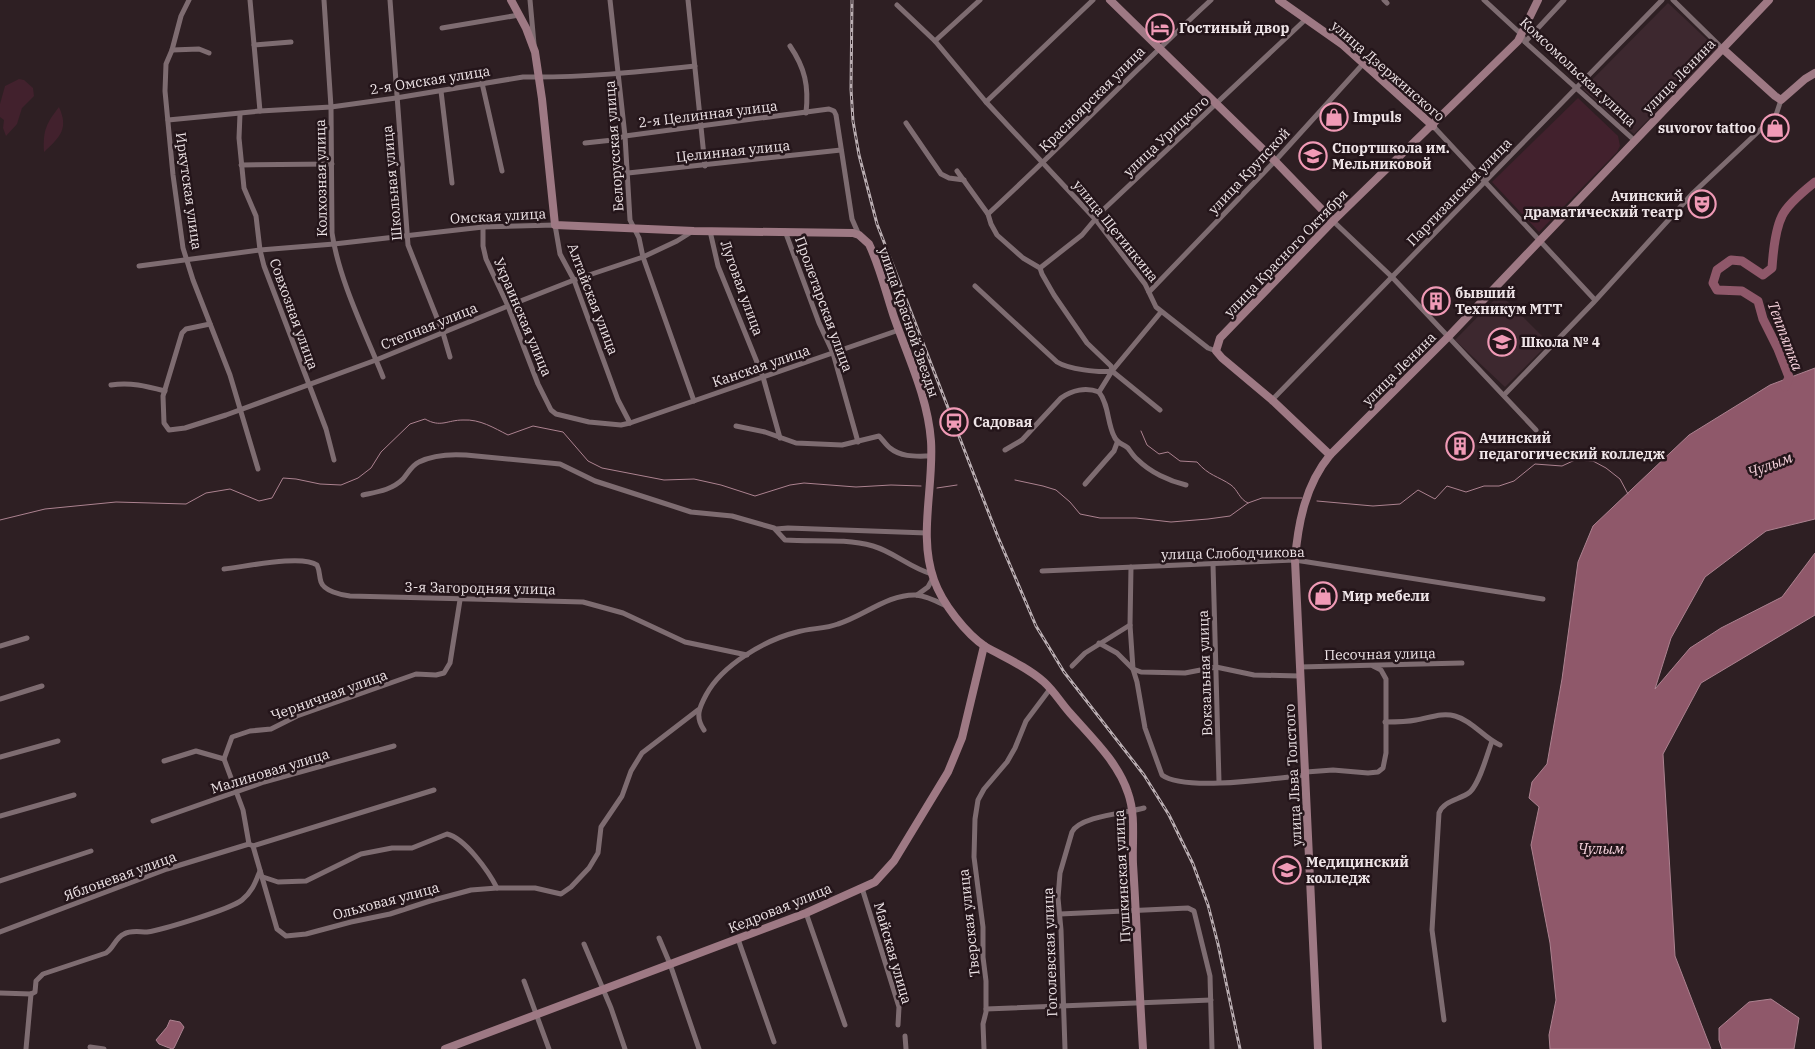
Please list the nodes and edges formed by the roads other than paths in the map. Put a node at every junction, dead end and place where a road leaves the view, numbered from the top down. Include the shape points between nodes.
1 (189, 0) edge
2 (250, 0) edge
3 (324, 0) edge
4 (390, 0) edge
5 (511, 0) edge
6 (530, 0) edge
7 (610, 0) edge
8 (688, 0) edge
9 (980, 0) edge
10 (1093, 0) edge
11 (1110, 0) edge
12 (1211, 0) edge
13 (1279, 0) edge
14 (1484, 0) edge
15 (1538, 0) edge
16 (1564, 0) edge
17 (1662, 0) edge
18 (1672, 0) edge
19 (1769, 0) edge
20 (897, 5) dead end
21 (519, 15) junction
22 (1306, 19) junction
23 (442, 28) dead end
24 (1524, 39) junction
25 (936, 41) junction
26 (291, 42) dead end
27 (254, 45) junction
28 (790, 46) dead end
29 (1160, 48) junction
30 (1723, 49) junction
31 (172, 50) junction
32 (209, 52) dead end
33 (535, 52) junction
34 (1363, 64) junction
35 (695, 66) junction
36 (620, 73) junction
37 (1815, 73) edge
38 (539, 78) junction
39 (482, 83) junction
40 (1576, 88) junction
41 (441, 91) junction
42 (396, 98) junction
43 (1781, 100) junction
44 (986, 102) junction
45 (1216, 104) junction
46 (331, 107) junction
47 (260, 111) junction
48 (834, 111) joint
49 (806, 112) junction
50 (240, 114) junction
51 (168, 120) junction
52 (906, 122) dead end
53 (700, 126) junction
54 (1433, 126) junction
55 (625, 136) junction
56 (1634, 140) junction
57 (585, 143) dead end
58 (841, 150) junction
59 (1275, 161) junction
60 (1044, 163) junction
61 (332, 164) junction
62 (241, 165) junction
63 (705, 166) junction
64 (502, 171) dead end
65 (957, 171) dead end
66 (628, 173) junction
67 (964, 180) junction
68 (1485, 182) junction
69 (452, 183) dead end
70 (988, 214) junction
71 (1096, 220) junction
72 (1334, 221) junction
73 (556, 225) junction
74 (483, 228) junction
75 (634, 228) junction
76 (694, 231) junction
77 (710, 231) junction
78 (785, 231) junction
79 (407, 235) junction
80 (860, 235) junction
81 (1540, 241) junction
82 (334, 244) junction
83 (260, 250) junction
84 (643, 257) junction
85 (187, 260) junction
86 (139, 266) dead end
87 (1040, 268) junction
88 (1392, 277) junction
89 (574, 280) junction
90 (975, 286) dead end
91 (1149, 292) junction
92 (1595, 300) junction
93 (508, 306) junction
94 (1161, 312) junction
95 (210, 324) junction
96 (899, 330) junction
97 (443, 333) junction
98 (1448, 337) junction
99 (1216, 352) junction
100 (833, 353) junction
101 (450, 357) dead end
102 (376, 360) junction
103 (1112, 371) junction
104 (382, 377) dead end
105 (763, 377) junction
106 (111, 385) dead end
107 (308, 385) junction
108 (164, 392) junction
109 (1100, 392) junction
110 (1504, 395) junction
111 (1272, 400) junction
112 (694, 401) junction
113 (239, 409) junction
114 (1160, 410) dead end
115 (630, 424) junction
116 (736, 426) dead end
117 (1536, 430) dead end
118 (780, 438) junction
119 (858, 442) junction
120 (1117, 443) junction
121 (1005, 450) dead end
122 (1330, 455) junction
123 (931, 456) junction
124 (334, 460) dead end
125 (258, 469) dead end
126 (1085, 484) dead end
127 (1186, 485) dead end
128 (363, 495) dead end
129 (776, 529) junction
130 (927, 533) junction
131 (1295, 560) junction
132 (1213, 564) junction
133 (1131, 567) junction
134 (224, 569) dead end
135 (1042, 571) dead end
136 (932, 576) junction
137 (917, 595) junction
138 (1542, 599) dead end
139 (460, 600) junction
140 (949, 608) junction
141 (1130, 625) junction
142 (27, 638) dead end
143 (1100, 644) junction
144 (0, 646) edge
145 (984, 646) junction
146 (747, 655) junction
147 (1462, 663) dead end
148 (1072, 666) dead end
149 (1299, 666) junction
150 (1373, 666) junction
151 (1216, 667) junction
152 (1133, 669) junction
153 (1300, 676) junction
154 (42, 686) dead end
155 (1050, 689) junction
156 (0, 699) edge
157 (698, 710) junction
158 (1385, 722) junction
159 (704, 730) dead end
160 (58, 741) dead end
161 (1492, 741) junction
162 (1500, 745) dead end
163 (394, 746) dead end
164 (0, 758) edge
165 (224, 759) junction
166 (164, 761) dead end
167 (1306, 774) junction
168 (1219, 782) junction
169 (434, 790) dead end
170 (236, 792) junction
171 (74, 795) dead end
172 (1144, 808) dead end
173 (1132, 812) junction
174 (0, 816) edge
175 (153, 821) dead end
176 (251, 845) junction
177 (92, 851) dead end
178 (260, 871) junction
179 (263, 877) junction
180 (0, 881) edge
181 (497, 888) junction
182 (862, 888) junction
183 (1136, 911) junction
184 (806, 913) junction
185 (1060, 914) junction
186 (0, 932) edge
187 (659, 938) dead end
188 (738, 939) junction
189 (584, 944) dead end
190 (670, 964) junction
191 (524, 981) dead end
192 (604, 990) junction
193 (0, 993) edge
194 (31, 994) junction
195 (1211, 1000) junction
196 (1140, 1002) junction
197 (1062, 1006) junction
198 (986, 1009) junction
199 (537, 1014) junction
200 (1444, 1020) dead end
201 (845, 1025) dead end
202 (898, 1025) dead end
203 (905, 1036) dead end
204 (774, 1042) dead end
205 (90, 1047) dead end
206 (26, 1049) edge
207 (104, 1049) edge
208 (445, 1049) edge
209 (550, 1049) edge
210 (625, 1049) edge
211 (699, 1049) edge
212 (906, 1049) edge
213 (984, 1049) edge
214 (1064, 1049) edge
215 (1143, 1049) edge
216 (1212, 1049) edge
217 (1318, 1049) edge

1 - 31 street, Иркутская улица
2 - 27 street
3 - 46 street, Колхозная улица
4 - 42 street, Школьная улица
5 - 21 main road
6 - 33 street, Алтайская улица
7 - 36 street, Белорусская улица
8 - 35 street
9 - 25 street
10 - 44 street
11 - 29 main road
12 - 29 street, Красноярская улица
13 - 22 main road, улица Дзержинского
14 - 24 street, Комсомольская улица
15 - 24 main road, улица Красного Октября
16 - 24 street
17 - 40 street, Партизанская улица
18 - 30 street
19 - 30 main road, улица Ленина
20 - 25 street, улица Щетинкина
21 - 23 street
21 - 33 main road
22 - 34 main road, улица Дзержинского
22 - 45 street, улица Урицкого
24 - 40 street, Комсомольская улица
24 - 54 main road, улица Красного Октября via 1518,41
25 - 44 street, улица Щетинкина
26 - 27 street
27 - 47 street
28 - 49 street via 803,68
29 - 45 main road
29 - 60 street, Красноярская улица
30 - 43 main road
30 - 56 main road, улица Ленина
31 - 32 street
31 - 51 street, Иркутская улица via 166,67
33 - 38 main road, Алтайская улица
34 - 54 main road, улица Дзержинского
34 - 59 street, улица Крупской
35 - 36 street, 2-я Омская улица
35 - 53 street
36 - 38 street, 2-я Омская улица
36 - 55 street, Белорусская улица
37 - 43 main road
38 - 39 street, 2-я Омская улица
38 - 73 main road, Алтайская улица
39 - 41 street, 2-я Омская улица
39 - 64 street
40 - 56 street, Комсомольская улица
40 - 68 street, Партизанская улица
41 - 42 street, 2-я Омская улица
41 - 69 street
42 - 46 street, 2-я Омская улица
42 - 79 street, Школьная улица
43 - 92 street via 1776,115 1693,193
44 - 60 street, улица Щетинкина
45 - 59 main road
45 - 71 street, улица Урицкого
46 - 47 street, 2-я Омская улица
46 - 61 street, Колхозная улица
47 - 50 street, 2-я Омская улица
48 - 49 street, 2-я Целинная улица
48 - 58 street, улица Красной Звезды
49 - 53 street, 2-я Целинная улица
50 - 51 street, 2-я Омская улица
50 - 62 street, Совхозная улица
51 - 85 street, Иркутская улица via 182,242
52 - 67 street via 941,174
53 - 55 street, 2-я Целинная улица
53 - 63 street
54 - 68 street, улица Дзержинского
54 - 72 main road, улица Красного Октября
55 - 57 street, 2-я Целинная улица
55 - 66 street, Белорусская улица
56 - 81 main road, улица Ленина
58 - 63 street, Целинная улица
58 - 80 street, улица Красной Звезды via 852,219
59 - 72 main road
59 - 91 street, улица Крупской
60 - 70 street, Красноярская улица
60 - 71 street, улица Щетинкина
61 - 62 street
61 - 82 street, Колхозная улица
62 - 83 street, Совхозная улица via 244,188 256,216
63 - 66 street, Целинная улица
65 - 67 street
66 - 75 street, Белорусская улица via 630,217
67 - 70 street
68 - 81 street, улица Дзержинского
68 - 88 street, Партизанская улица
70 - 87 street via 998,235 1023,258
71 - 87 street, улица Урицкого
71 - 91 street, улица Щетинкина
72 - 88 street
72 - 99 main road, улица Красного Октября via 1220,338
73 - 74 street, Омская улица
73 - 75 main road, Омская улица
73 - 89 street, Алтайская улица via 560,254
74 - 79 street, Омская улица
74 - 93 street, Украинская улица via 486,259
75 - 76 main road, Омская улица
75 - 84 street, Белорусская улица
76 - 77 main road, Омская улица
76 - 84 street, Степная улица
77 - 78 main road, Омская улица
77 - 105 street, Луговая улица via 718,266
78 - 80 main road, Омская улица
78 - 100 street, Пролетарская улица
79 - 82 street, Омская улица
79 - 97 street, Школьная улица via 411,255
80 - 96 main road, улица Красной Звезды via 871,247
81 - 92 street, улица Дзержинского
81 - 98 main road, улица Ленина
82 - 83 street, Омская улица
82 - 102 street, Колхозная улица
83 - 85 street, Омская улица
83 - 107 street, Совхозная улица
84 - 89 street, Степная улица
84 - 112 street, Белорусская улица
85 - 86 street, Омская улица
85 - 95 street, Иркутская улица
87 - 103 street via 1087,343 1111,366
88 - 98 street
88 - 111 street, Партизанская улица
89 - 93 street, Степная улица
89 - 115 street, Алтайская улица
90 - 103 street via 1057,362
91 - 94 street, улица Щетинкина
92 - 110 street
93 - 97 street, Степная улица
93 - 115 street, Украинская улица via 538,384 553,412 590,422
94 - 99 street, улица Щетинкина
94 - 103 street
95 - 108 street via 186,329 182,333
95 - 113 street, Иркутская улица
96 - 100 street, Канская улица
96 - 123 main road, улица Красной Звезды via 913,364 927,416
97 - 101 street, Школьная улица
97 - 102 street, Степная улица
98 - 110 street
98 - 122 main road, улица Ленина
99 - 111 main road, улица Щетинкина
100 - 105 street, Канская улица
100 - 119 street, Пролетарская улица
102 - 104 street, Колхозная улица
102 - 107 street, Степная улица
103 - 109 street
103 - 114 street
105 - 112 street, Канская улица
105 - 118 street, Луговая улица
106 - 108 street via 136,384
107 - 113 street, Степная улица
107 - 124 street, Совхозная улица via 326,429
108 - 113 street, Степная улица via 164,423 169,430 185,428
109 - 120 street
109 - 121 street via 1082,390 1061,398 1022,440
110 - 117 street
111 - 122 main road, улица Щетинкина
112 - 115 street, Канская улица
113 - 125 street, Иркутская улица
116 - 118 street
118 - 119 street via 793,443 842,445
119 - 123 street via 879,436 898,454
120 - 126 street via 1114,451
120 - 127 street via 1128,448 1157,474
122 - 131 main road, улица Ленина via 1315,476 1306,498
123 - 130 main road, улица Красной Звезды
128 - 129 street via 392,487 419,461 466,455 560,464 600,483 691,512 732,516
129 - 130 street
129 - 136 street via 785,540 828,540 874,546
130 - 136 main road, улица Красной Звезды
131 - 132 street, улица Слободчикова
131 - 138 street, улица Слободчикова
131 - 149 main road, улица Льва Толстого
132 - 133 street, улица Слободчикова
132 - 151 street, Вокзальная улица
133 - 135 street, улица Слободчикова
133 - 141 street
134 - 139 street, 3-я Загородняя улица via 307,560 317,566 324,587 344,595
136 - 137 street via 928,587
136 - 140 main road, улица Красной Звезды
137 - 140 street
137 - 146 street via 888,601 837,625 789,634
139 - 146 street, 3-я Загородняя улица via 583,602 623,613 685,642
139 - 165 street, Черничная улица via 450,664 444,673 416,674 297,716 271,729 232,737
140 - 145 main road, Пушкинская улица
141 - 143 street
141 - 152 street
142 - 144 street
143 - 148 street via 1084,653
143 - 152 street via 1117,653
145 - 155 main road, Пушкинская улица via 1027,670
145 - 182 main road, Кедровая улица via 962,738 948,772 894,860 875,882
146 - 157 street via 719,675
147 - 150 street, Песочная улица
149 - 150 street, Песочная улица
149 - 153 main road, улица Льва Толстого
150 - 158 street via 1381,670 1386,679
151 - 152 street via 1165,674
151 - 153 street via 1254,675
151 - 168 street, Вокзальная улица
152 - 168 street via 1145,728 1160,772 1177,781
153 - 167 main road, улица Льва Толстого
154 - 156 street
155 - 173 main road, Пушкинская улица via 1115,767 1127,788
155 - 198 street, Тверская улица via 1026,720 1007,762 979,795 974,857 983,927
157 - 159 street via 698,719
157 - 181 street, Ольховая улица via 642,753 622,796 602,827 598,853 571,887 561,894 535,888
158 - 161 street via 1453,715
158 - 167 street via 1385,762 1378,772 1333,770
160 - 164 street
161 - 162 street
161 - 200 street via 1471,791 1445,804 1439,813 1432,930
163 - 170 street, Малиновая улица
165 - 166 street via 196,751
165 - 170 street
167 - 168 street via 1259,781
167 - 217 main road, улица Льва Толстого
169 - 176 street, Яблоневая улица
170 - 175 street, Малиновая улица
170 - 176 street
171 - 174 street
172 - 173 street
173 - 183 main road, Пушкинская улица
173 - 185 street, Гоголевская улица via 1104,817 1076,827 1072,832 1060,873
176 - 178 street
176 - 186 street, Яблоневая улица via 166,869
177 - 180 street
178 - 179 street
178 - 194 street via 253,889 228,908 147,932 124,934 106,953 43,974
179 - 181 street via 278,882 306,881 360,854 412,848 447,834 456,837 466,847 491,875
179 - 181 street, Ольховая улица via 277,929 286,936 390,914 471,890
182 - 184 main road, Кедровая улица
182 - 202 street, Майская улица via 899,1007
183 - 185 street
183 - 195 street via 1191,909 1196,914 1210,976
183 - 196 main road, Пушкинская улица
184 - 188 main road, Кедровая улица
184 - 201 street
185 - 197 street, Гоголевская улица
187 - 190 street
188 - 190 main road, Кедровая улица
188 - 204 street
189 - 192 street
190 - 192 main road, Кедровая улица
190 - 211 street
191 - 199 street
192 - 199 main road, Кедровая улица
192 - 210 street
193 - 194 street
194 - 206 street
195 - 196 street
195 - 216 street
196 - 197 street
196 - 215 main road, Пушкинская улица
197 - 198 street
197 - 214 street, Гоголевская улица
198 - 213 street, Тверская улица
199 - 208 main road, Кедровая улица
199 - 209 street
203 - 212 street
205 - 207 street

